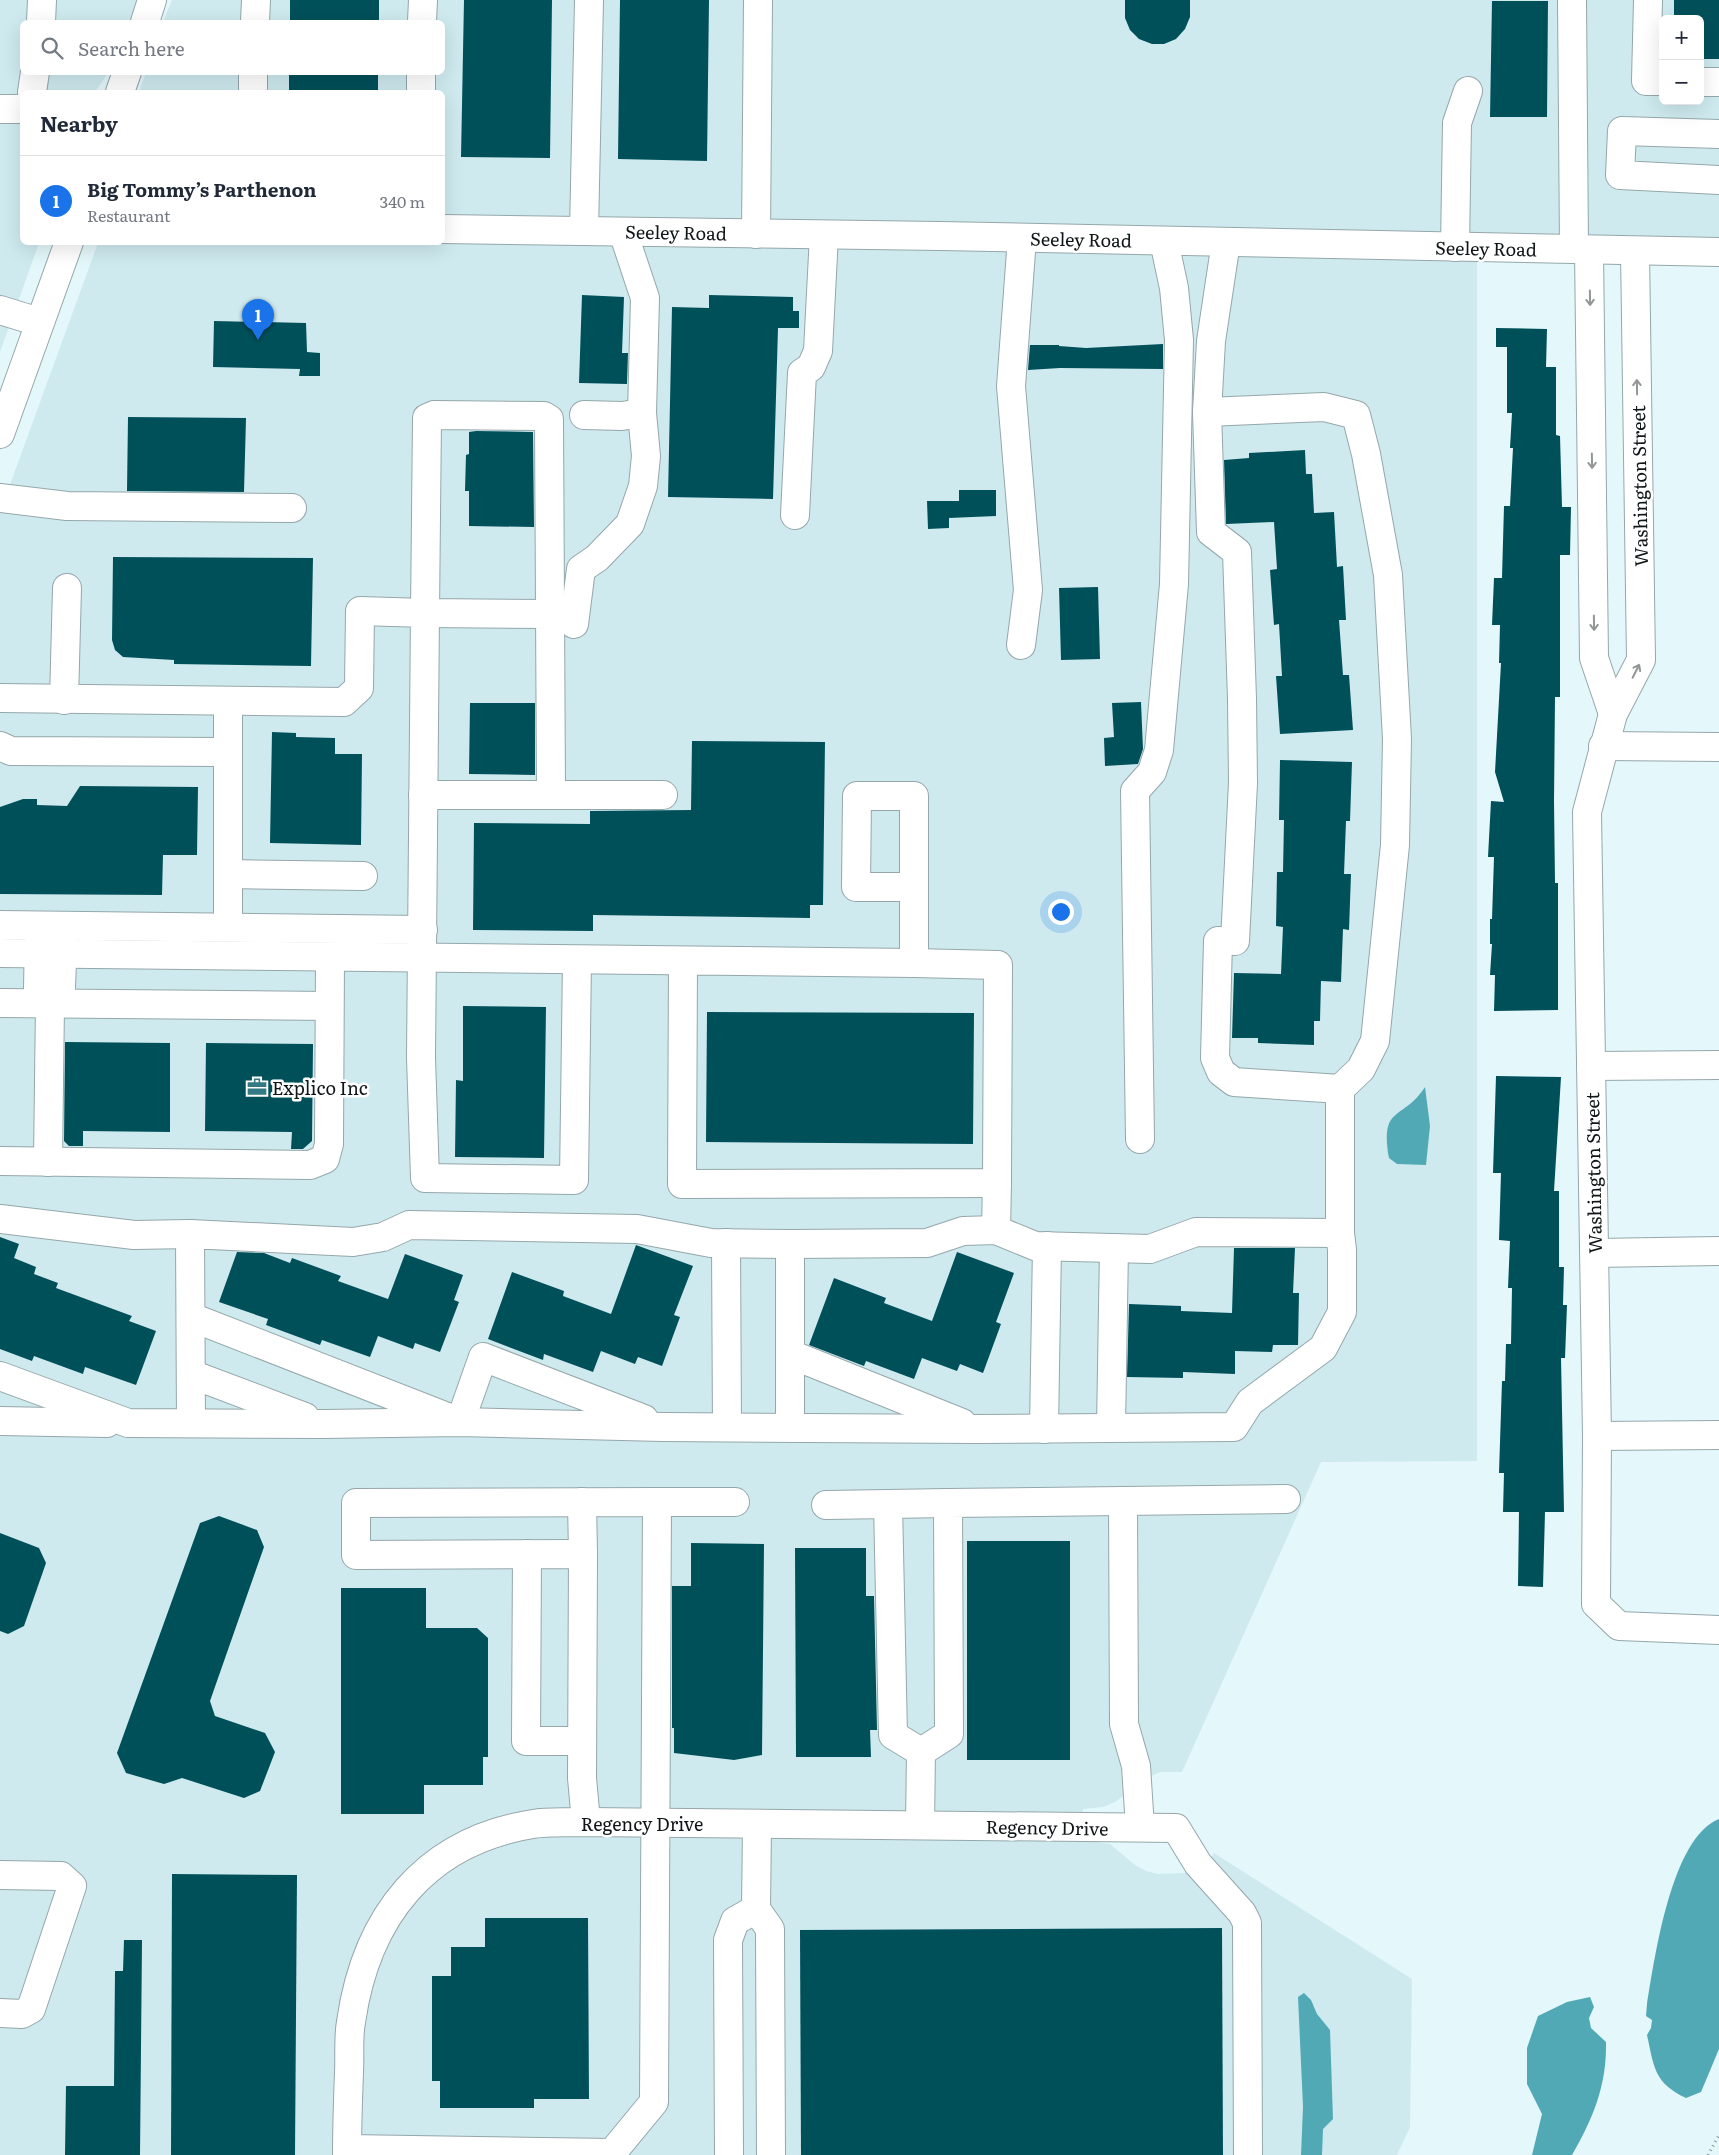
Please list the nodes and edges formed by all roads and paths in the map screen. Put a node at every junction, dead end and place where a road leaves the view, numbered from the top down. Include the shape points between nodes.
1 (42, 0) edge
2 (152, 0) edge
3 (256, 0) edge
4 (423, 0) edge
5 (589, 0) edge
6 (758, 0) edge
7 (1572, 0) edge
8 (1648, 0) edge
9 (42, 20) edge
10 (145, 20) edge
11 (255, 20) edge
12 (422, 20) edge
13 (35, 75) edge
14 (126, 75) edge
15 (253, 75) edge
16 (421, 75) edge
17 (1659, 82) edge
18 (1704, 82) edge
19 (1719, 82) edge
20 (32, 90) edge
21 (121, 90) edge
22 (253, 90) edge
23 (420, 90) edge
24 (1468, 91) dead end
25 (0, 109) edge
26 (20, 110) edge
27 (1719, 134) edge
28 (1719, 180) edge
29 (445, 229) edge
30 (584, 231) junction
31 (623, 232) junction
32 (756, 234) junction
33 (824, 234) junction
34 (1022, 238) junction
35 (1164, 241) junction
36 (1226, 242) junction
37 (68, 245) edge
38 (1455, 247) junction
39 (1581, 250) junction
40 (1635, 251) junction
41 (1719, 252) edge
42 (0, 310) edge
43 (40, 322) junction
44 (8, 388) edge
45 (1207, 412) junction
46 (642, 413) junction
47 (584, 415) dead end
48 (0, 434) edge
49 (0, 498) edge
50 (292, 508) dead end
51 (795, 515) dead end
52 (67, 588) dead end
53 (425, 613) junction
54 (562, 619) junction
55 (1021, 645) dead end
56 (64, 700) junction
57 (228, 701) junction
58 (1, 704) edge
59 (1613, 714) junction
60 (0, 746) edge
61 (1603, 746) junction
62 (1719, 747) edge
63 (228, 752) junction
64 (423, 794) junction
65 (551, 794) junction
66 (663, 795) dead end
67 (228, 874) junction
68 (363, 876) dead end
69 (913, 887) dead end
70 (0, 925) edge
71 (51, 925) junction
72 (228, 927) junction
73 (423, 930) junction
74 (0, 953) edge
75 (50, 954) junction
76 (330, 958) junction
77 (423, 959) junction
78 (577, 960) junction
79 (683, 961) junction
80 (914, 963) junction
81 (0, 1003) edge
82 (50, 1004) junction
83 (329, 1006) junction
84 (1719, 1065) edge
85 (1591, 1066) junction
86 (1340, 1089) junction
87 (1140, 1139) dead end
88 (0, 1161) edge
89 (48, 1162) junction
90 (997, 1184) junction
91 (0, 1219) edge
92 (996, 1230) junction
93 (1340, 1233) junction
94 (190, 1234) junction
95 (726, 1243) junction
96 (790, 1244) junction
97 (1047, 1246) junction
98 (1114, 1248) junction
99 (1719, 1251) edge
100 (1595, 1253) junction
101 (191, 1317) junction
102 (790, 1354) junction
103 (191, 1374) junction
104 (0, 1376) edge
105 (0, 1421) edge
106 (460, 1422) junction
107 (128, 1423) junction
108 (191, 1423) junction
109 (323, 1424) junction
110 (663, 1427) junction
111 (727, 1427) junction
112 (790, 1428) junction
113 (1111, 1428) junction
114 (977, 1429) junction
115 (1044, 1429) junction
116 (1719, 1435) edge
117 (1597, 1436) junction
118 (1286, 1499) dead end
119 (1123, 1501) junction
120 (582, 1502) junction
121 (658, 1502) junction
122 (734, 1502) dead end
123 (948, 1503) junction
124 (888, 1504) junction
125 (826, 1505) dead end
126 (526, 1554) junction
127 (583, 1554) junction
128 (1719, 1630) edge
129 (582, 1741) junction
130 (921, 1752) junction
131 (586, 1822) junction
132 (656, 1823) junction
133 (756, 1824) junction
134 (920, 1825) junction
135 (1140, 1827) junction
136 (0, 1875) edge
137 (756, 1909) junction
138 (0, 2014) edge
139 (1719, 2135) edge
140 (347, 2152) edge
141 (729, 2155) edge
142 (771, 2155) edge
143 (1248, 2155) edge
144 (1708, 2155) edge

1 - 9 street
2 - 10 street
3 - 11 street
4 - 12 street
5 - 30 street
6 - 32 street
7 - 39 street
8 - 17 street via 1646,81
13 - 20 street
14 - 21 street
15 - 22 street
16 - 23 street
18 - 19 street
24 - 38 street via 1457,123
25 - 26 street
27 - 28 street via 1622,131 1620,175
29 - 30 street, Seeley Road
30 - 31 street, Seeley Road
31 - 32 street, Seeley Road
31 - 46 street via 645,298
32 - 33 street, Seeley Road
33 - 34 street, Seeley Road
33 - 51 street via 818,350 811,366 802,373
34 - 35 street, Seeley Road
34 - 55 street via 1011,386 1028,590
35 - 36 street, Seeley Road
35 - 87 street via 1174,288 1179,340 1174,584 1160,750 1152,772 1134,791
36 - 38 street, Seeley Road
36 - 45 street via 1212,341
37 - 43 street
38 - 39 street, Seeley Road
39 - 40 street, Seeley Road
39 -> 59 street via 1594,658
40 - 41 street, Seeley Road
59 -> 40 street, Washington Street via 1641,660
42 - 43 street
43 - 44 street
44 - 48 street
45 - 86 street via 1211,532 1237,552 1242,699 1243,783 1235,942 1218,941 1215,1058 1221,1072 1234,1082
45 - 86 street via 1324,406 1356,415 1366,454 1388,575 1397,739 1395,845 1375,1041 1361,1069
46 - 47 street
46 - 54 street via 646,456 643,486 630,524 597,558 581,568
49 - 50 street via 67,506
52 - 56 street
53 - 54 street
53 - 54 street via 427,418 434,415 544,416 549,419
53 - 57 street via 360,611 359,688 344,702
53 - 64 street
54 - 65 street
56 - 57 street
56 - 58 street
57 - 63 street
59 - 61 street, Washington Street
60 - 63 street via 11,751
61 - 62 street
61 - 85 street, Washington Street via 1587,812
63 - 67 street
64 - 65 street
64 - 73 street
65 - 66 street
67 - 68 street
67 - 72 street
69 - 80 street
70 - 71 street
71 - 72 street
71 - 75 street
72 - 73 street
73 - 77 street
74 - 75 street
75 - 76 street
75 - 82 street via 38,989
76 - 77 street
76 - 83 street
77 - 78 street
77 - 78 street via 426,1178 574,1180
78 - 79 street
79 - 80 street
79 - 90 street via 682,1184
80 - 90 street via 998,965
81 - 82 street
82 - 83 street
82 - 89 street
83 - 89 street via 329,1144 325,1159 318,1163
84 - 85 street
85 - 100 street, Washington Street
86 - 93 street
88 - 89 street
90 - 92 street
91 - 94 street via 134,1235
92 - 96 street via 963,1231 927,1243
92 - 97 street via 1035,1246
93 - 98 street via 1196,1232 1150,1249
93 - 113 street via 1342,1312 1323,1348 1250,1402 1234,1428
94 - 95 street via 353,1242 382,1237 408,1225 637,1229
94 - 101 street
95 - 96 street
95 - 111 street
96 - 102 street
97 - 98 street
97 - 115 street
98 - 113 street
99 - 100 street
100 - 117 street, Washington Street
101 - 103 street
101 - 106 street
102 - 112 street
102 - 114 street
103 - 108 street
103 - 109 street
104 - 107 street
105 - 107 street
106 - 109 street
106 - 110 street
106 - 110 street via 483,1357
107 - 108 street
108 - 109 street
110 - 111 street
111 - 112 street
112 - 114 street
113 - 115 street
114 - 115 street
116 - 117 street
117 - 128 street, Washington Street via 1596,1604 1619,1626
118 - 119 street
119 - 123 street
119 - 135 street via 1124,1724 1136,1766
120 - 121 street
120 - 126 street via 356,1502 356,1555
120 - 127 street
121 - 122 street
121 - 132 street
123 - 124 street
123 - 130 street via 949,1734
124 - 125 street
124 - 130 street via 893,1735
126 - 127 street
126 - 129 street via 526,1741
127 - 129 street
129 - 131 street
130 - 134 street
131 - 132 street, Regency Drive
131 - 140 street, Regency Drive via 535,1824 493,1833 456,1849 420,1874 392,1906 370,1946 350,2024
132 - 133 street, Regency Drive
132 - 140 street via 654,2102 612,2153
133 - 134 street, Regency Drive
133 - 137 street
134 - 135 street, Regency Drive
135 - 143 street, Regency Drive via 1176,1828 1198,1864 1242,1913 1247,1923
136 - 138 street via 61,1876 72,1886 31,2009 22,2014
137 - 141 street via 735,1922 728,1940
137 - 142 street via 770,1928
139 - 144 path

